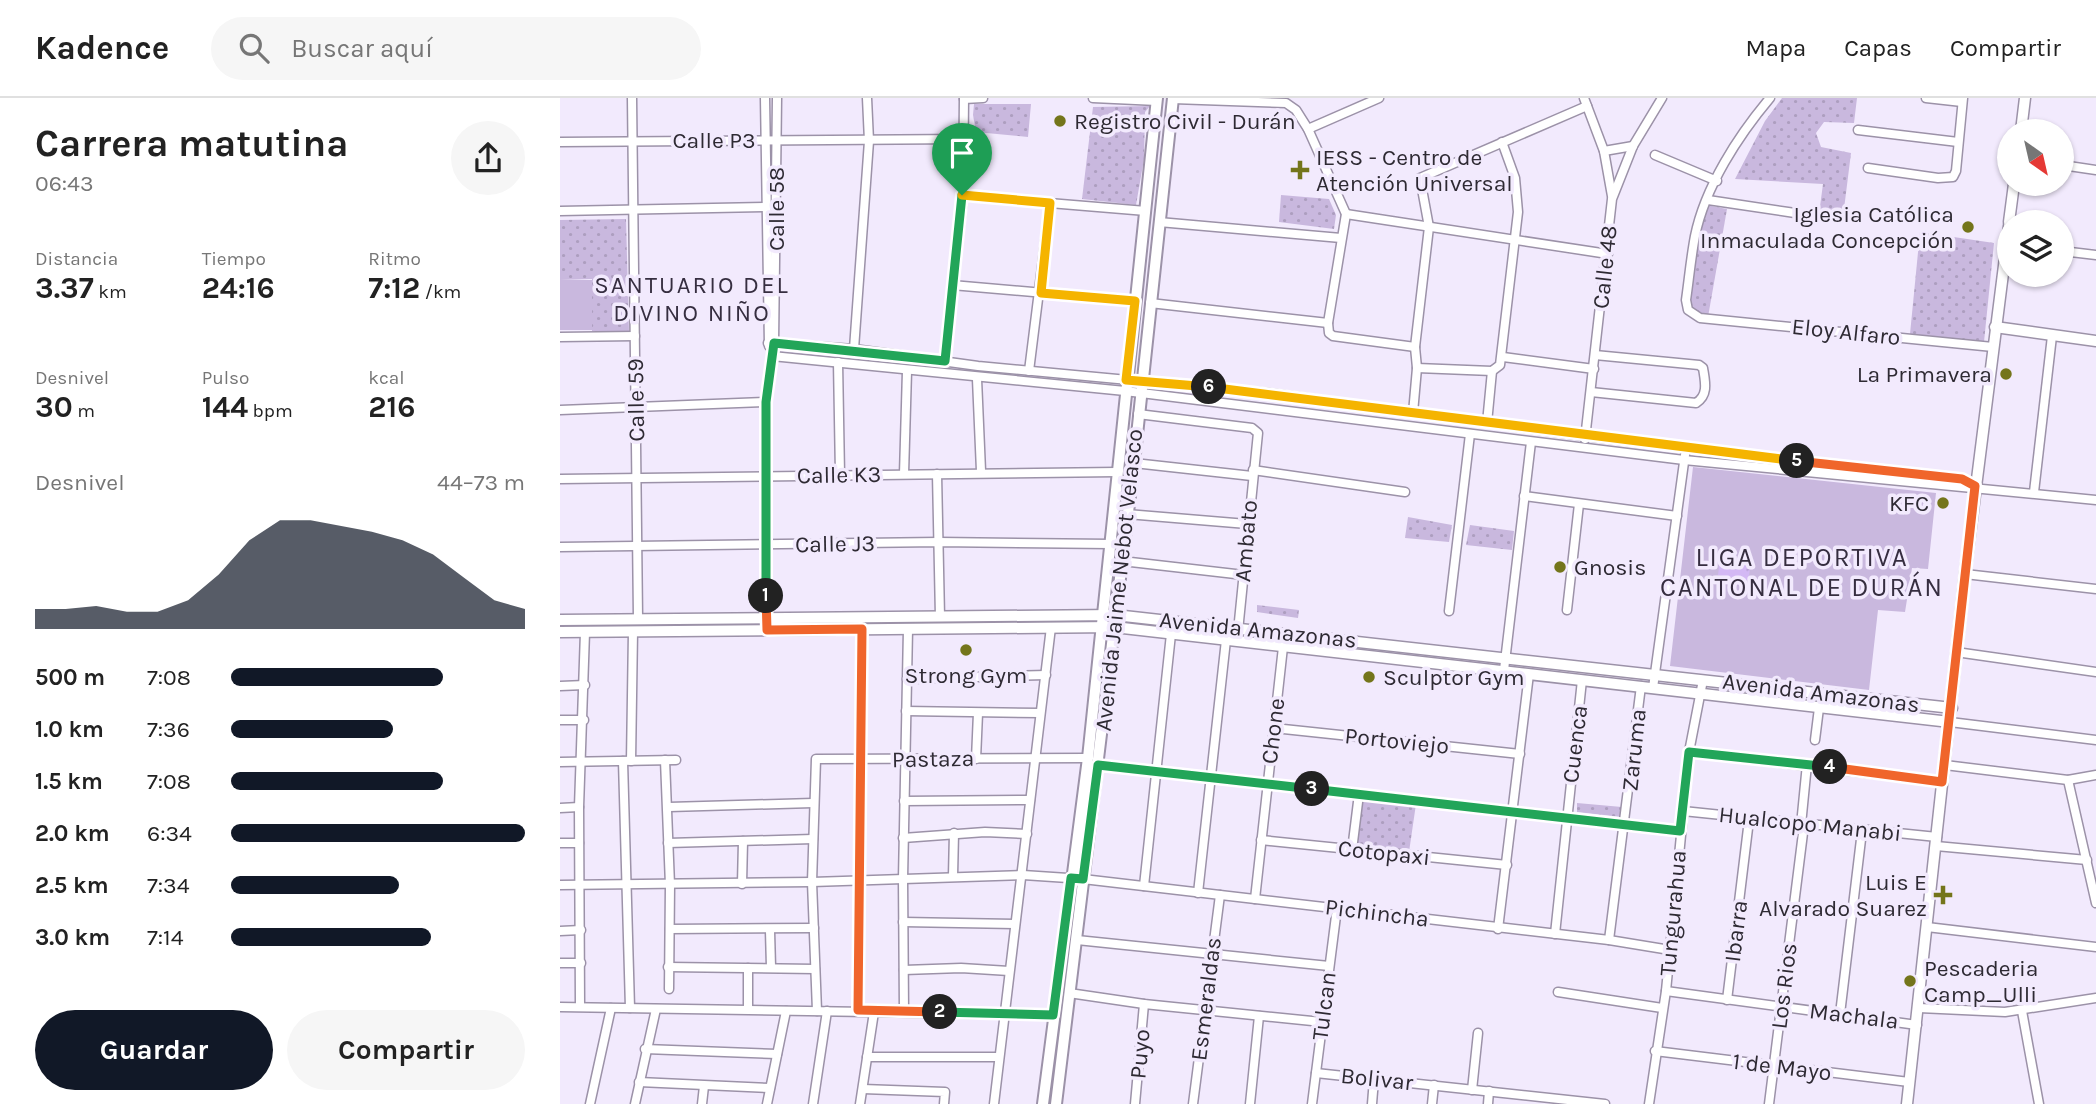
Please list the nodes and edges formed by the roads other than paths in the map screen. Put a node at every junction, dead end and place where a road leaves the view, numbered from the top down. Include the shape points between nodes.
1 (632, 98) edge
2 (765, 98) edge
3 (777, 98) edge
4 (867, 98) edge
5 (964, 98) edge
6 (983, 98) edge
7 (1093, 98) edge
8 (1173, 98) edge
9 (1379, 98) edge
10 (1662, 98) edge
11 (1770, 98) edge
12 (1927, 98) edge
13 (2025, 98) edge
14 (1157, 99) edge
15 (1286, 100) edge
16 (1963, 100) edge
17 (1585, 102) edge
18 (2022, 119) edge
19 (1308, 129) junction
20 (1858, 130) dead end
21 (776, 139) junction
22 (966, 139) junction
23 (765, 140) junction
24 (633, 141) junction
25 (869, 141) junction
26 (560, 142) edge
27 (1502, 142) junction
28 (1958, 142) junction
29 (1633, 146) junction
30 (1604, 151) junction
31 (1655, 155) dead end
32 (2074, 167) edge
33 (1868, 168) dead end
34 (2096, 170) edge
35 (1717, 181) junction
36 (962, 195) junction
37 (1612, 199) junction
38 (1708, 200) junction
39 (1050, 203) junction
40 (766, 207) junction
41 (634, 208) junction
42 (560, 211) edge
43 (1146, 211) junction
44 (1796, 213) dead end
45 (1346, 214) junction
46 (1159, 222) junction
47 (1429, 227) junction
48 (1342, 238) junction
49 (1516, 240) junction
50 (2074, 252) edge
51 (1608, 254) junction
52 (2096, 255) edge
53 (952, 285) junction
54 (2002, 287) edge
55 (1041, 293) junction
56 (1135, 301) junction
57 (1150, 303) junction
58 (1328, 323) junction
59 (1996, 327) junction
60 (2052, 335) junction
61 (635, 336) junction
62 (560, 337) edge
63 (2096, 341) edge
64 (771, 343) junction
65 (1415, 347) junction
66 (1993, 347) junction
67 (854, 349) junction
68 (1595, 355) junction
69 (772, 356) junction
70 (1503, 357) junction
71 (945, 361) junction
72 (838, 362) junction
73 (1417, 368) junction
74 (1594, 369) junction
75 (907, 371) junction
76 (1029, 371) junction
77 (1492, 371) junction
78 (977, 379) junction
79 (1141, 379) junction
80 (1126, 386) junction
81 (1591, 392) junction
82 (1140, 393) junction
83 (766, 402) junction
84 (636, 408) junction
85 (560, 410) edge
86 (1413, 413) junction
87 (1138, 414) junction
88 (1487, 423) junction
89 (1470, 435) junction
90 (1586, 436) junction
91 (1531, 442) junction
92 (1584, 448) junction
93 (1686, 449) junction
94 (1684, 460) junction
95 (1134, 463) junction
96 (981, 471) junction
97 (1117, 472) junction
98 (1253, 473) junction
99 (904, 474) junction
100 (937, 474) junction
101 (840, 475) junction
102 (766, 476) junction
103 (637, 478) junction
104 (560, 479) edge
105 (1975, 486) junction
106 (1405, 492) dead end
107 (2034, 492) junction
108 (1524, 496) junction
109 (2096, 500) edge
110 (1579, 504) junction
111 (1127, 514) junction
112 (1676, 516) junction
113 (1247, 524) junction
114 (939, 542) junction
115 (1111, 544) junction
116 (765, 545) junction
117 (638, 546) junction
118 (560, 547) edge
119 (1122, 561) junction
120 (1965, 574) junction
121 (1244, 575) junction
122 (2096, 589) edge
123 (1567, 610) dead end
124 (1449, 611) dead end
125 (940, 617) junction
126 (638, 618) junction
127 (766, 618) junction
128 (560, 620) edge
129 (1102, 621) junction
130 (1115, 621) junction
131 (1051, 627) junction
132 (1238, 628) junction
133 (862, 629) junction
134 (908, 629) junction
135 (767, 630) junction
136 (633, 631) junction
137 (560, 632) edge
138 (585, 632) junction
139 (1171, 634) junction
140 (1226, 640) junction
141 (1237, 641) junction
142 (1283, 647) junction
143 (1956, 652) junction
144 (1506, 656) junction
145 (1504, 670) junction
146 (2096, 672) edge
147 (1529, 674) junction
148 (1656, 674) junction
149 (1046, 676) junction
150 (907, 679) junction
151 (1582, 680) junction
152 (1703, 680) junction
153 (585, 685) junction
154 (560, 686) edge
155 (1641, 686) junction
156 (1653, 688) junction
157 (1701, 695) junction
158 (1819, 708) junction
159 (1952, 708) junction
160 (906, 711) junction
161 (978, 713) junction
162 (1040, 713) junction
163 (560, 720) edge
164 (584, 720) junction
165 (1950, 722) junction
166 (1274, 728) junction
167 (1815, 740) dead end
168 (2096, 740) edge
169 (1689, 752) junction
170 (1520, 754) junction
171 (1036, 757) junction
172 (904, 759) junction
173 (976, 759) junction
174 (665, 760) junction
175 (676, 760) dead end
176 (859, 760) junction
177 (627, 761) junction
178 (1093, 761) junction
179 (560, 762) edge
180 (581, 762) junction
181 (1807, 764) junction
182 (1945, 765) junction
183 (1158, 772) junction
184 (2096, 775) edge
185 (1210, 778) junction
186 (2068, 780) junction
187 (1942, 782) junction
188 (1267, 784) junction
189 (1359, 794) junction
190 (1030, 800) junction
191 (904, 801) junction
192 (813, 803) junction
193 (579, 807) junction
194 (669, 807) junction
195 (560, 808) edge
196 (1514, 810) junction
197 (1683, 811) junction
198 (1567, 816) junction
199 (1749, 820) junction
200 (1625, 823) junction
201 (1803, 825) junction
202 (1680, 831) junction
203 (1862, 831) junction
204 (954, 833) junction
205 (1027, 834) junction
206 (903, 838) junction
207 (813, 839) junction
208 (1261, 840) junction
209 (743, 841) junction
210 (1936, 841) junction
211 (560, 843) edge
212 (579, 843) junction
213 (668, 843) junction
214 (1352, 850) junction
215 (2087, 860) junction
216 (1507, 865) junction
217 (1023, 875) junction
218 (953, 876) junction
219 (1071, 878) junction
220 (902, 879) junction
221 (1083, 879) junction
222 (858, 880) junction
223 (812, 882) junction
224 (670, 884) junction
225 (741, 884) junction
226 (560, 885) edge
227 (579, 885) junction
228 (626, 885) junction
229 (1144, 886) junction
230 (1198, 892) junction
231 (1220, 895) junction
232 (1255, 899) junction
233 (2096, 903) edge
234 (1337, 908) junction
235 (903, 922) junction
236 (1015, 924) junction
237 (1927, 927) junction
238 (814, 928) junction
239 (670, 929) junction
240 (1498, 929) junction
241 (581, 930) junction
242 (770, 930) junction
243 (560, 931) edge
244 (1555, 934) junction
245 (1077, 940) junction
246 (1609, 940) junction
247 (2096, 947) edge
248 (1670, 950) junction
249 (1211, 955) junction
250 (560, 963) edge
251 (580, 963) junction
252 (1329, 966) junction
253 (668, 967) junction
254 (771, 967) junction
255 (748, 968) junction
256 (815, 969) junction
257 (904, 970) junction
258 (1009, 971) junction
259 (669, 989) dead end
260 (1666, 991) junction
261 (1558, 992) dead end
262 (1069, 993) junction
263 (2096, 998) edge
264 (1727, 1000) junction
265 (1144, 1004) junction
266 (580, 1006) junction
267 (560, 1007) edge
268 (1781, 1007) junction
269 (611, 1008) junction
270 (630, 1008) junction
271 (748, 1008) junction
272 (1662, 1008) junction
273 (1919, 1008) junction
274 (656, 1009) junction
275 (858, 1010) junction
276 (1204, 1010) junction
277 (786, 1011) junction
278 (817, 1011) junction
279 (2022, 1011) junction
280 (827, 1012) junction
281 (874, 1012) junction
282 (904, 1012) junction
283 (1004, 1013) junction
284 (1840, 1014) junction
285 (1053, 1015) junction
286 (1259, 1016) junction
287 (1322, 1022) junction
288 (1917, 1024) junction
289 (1478, 1033) dead end
290 (645, 1049) junction
291 (1655, 1051) junction
292 (777, 1054) junction
293 (867, 1057) junction
294 (999, 1057) junction
295 (1774, 1065) junction
296 (1316, 1073) junction
297 (1374, 1079) junction
298 (639, 1082) junction
299 (1909, 1082) junction
300 (1434, 1085) junction
301 (704, 1086) junction
302 (770, 1088) junction
303 (863, 1089) junction
304 (1472, 1090) junction
305 (1489, 1091) junction
306 (590, 1104) edge
307 (635, 1104) edge
308 (702, 1104) edge
309 (767, 1104) edge
310 (813, 1104) edge
311 (860, 1104) edge
312 (944, 1104) edge
313 (994, 1104) edge
314 (1043, 1104) edge
315 (1056, 1104) edge
316 (1135, 1104) edge
317 (1193, 1104) edge
318 (1250, 1104) edge
319 (1312, 1104) edge
320 (1372, 1104) edge
321 (1432, 1104) edge
322 (1488, 1104) edge
323 (1605, 1104) edge
324 (1649, 1104) edge
325 (1769, 1104) edge
326 (1910, 1104) edge
327 (2039, 1104) edge

1 - 24 street, Calle 59
2 - 23 street, Calle 58
3 - 21 street, Calle 58
4 - 25 street
5 - 6 street
5 - 22 street
7 - 14 street
8 - 15 street
8 - 46 main road, Avenida Jaime Nebot Velasco
9 - 19 street
10 - 29 street, Calle 48
11 - 35 street
12 - 16 street
13 - 18 street
14 - 43 main road, Avenida Jaime Nebot Velasco
15 - 19 street
16 - 28 street
17 - 27 street
17 - 30 street
19 - 45 street
20 - 28 street
21 - 23 street, Calle P3
21 - 25 street, Calle P3
21 - 64 street, Calle 58
22 - 25 street, Calle P3
22 - 36 street
23 - 24 street, Calle P3
23 - 40 street, Calle 58
24 - 26 street, Calle P3
24 - 41 street, Calle 59
25 - 67 street
27 - 47 street via 1420,178
27 - 49 street via 1515,178
28 - 33 street via 1956,171 1950,178
29 - 30 street
29 - 37 street, Calle 48
30 - 37 street
31 - 35 street
32 - 34 street
35 - 38 street
36 - 39 street
36 - 53 street
37 - 51 street, Calle 48
38 - 44 street
38 - 66 street, Eloy Alfaro via 1695,233 1686,300 1688,310 1700,318
39 - 43 street
39 - 55 street
40 - 41 street
40 - 64 street, Calle 58
41 - 42 street
41 - 61 street, Calle 59
43 - 56 main road, Avenida Jaime Nebot Velasco
45 - 47 street
45 - 48 street
46 - 48 street
46 - 57 main road, Avenida Jaime Nebot Velasco
47 - 49 street
47 - 65 street
48 - 58 street
49 - 51 street
49 - 70 street
50 - 52 street
51 - 68 street, Calle 48
53 - 55 street
53 - 71 street
54 - 59 street
55 - 56 street
55 - 76 street
56 - 80 main road, Avenida Jaime Nebot Velasco
57 - 58 street
57 - 79 main road, Avenida Jaime Nebot Velasco
58 - 65 street via 1333,336
59 - 60 street
59 - 66 street
60 - 63 street
60 - 107 street
61 - 62 street
61 - 84 street, Calle 59
64 - 67 street
64 - 69 street, Calle 58
65 - 73 street
66 - 105 street
67 - 71 street
68 - 74 street, Calle 48
68 - 81 street via 1699,365 1706,388 1703,399 1696,403
69 - 72 street
69 - 83 street, Calle 58
70 - 74 street
70 - 77 street
71 - 76 street
72 - 75 street
72 - 101 street
73 - 77 street
73 - 86 street
74 - 81 street, Calle 48
75 - 78 street
75 - 99 street
76 - 80 street
77 - 88 street
78 - 80 street
78 - 96 street
79 - 80 street
79 - 82 main road, Avenida Jaime Nebot Velasco
79 - 86 street
80 - 82 street
80 - 97 main road, Avenida Jaime Nebot Velasco
81 - 90 street, Calle 48
82 - 87 main road, Avenida Jaime Nebot Velasco
82 - 89 street
83 - 84 street
83 - 102 street, Calle 58
84 - 85 street
84 - 103 street, Calle 59
86 - 88 street
87 - 95 main road, Avenida Jaime Nebot Velasco
87 - 98 street via 1252,428 1258,433
88 - 90 street
89 - 91 street
89 - 124 street
90 - 92 street, Calle 48
90 - 93 street
91 - 92 street
91 - 108 street
92 - 94 street
93 - 94 street
93 - 105 street via 1962,479
94 - 105 street
94 - 112 street
95 - 98 street, Ambato
95 - 111 main road, Avenida Jaime Nebot Velasco
96 - 97 street, Calle K3
96 - 100 street, Calle K3
97 - 115 main road, Avenida Jaime Nebot Velasco
98 - 106 street
98 - 113 street, Ambato
99 - 100 street, Calle K3
99 - 101 street, Calle K3
100 - 114 street
101 - 102 street, Calle K3
102 - 103 street, Calle K3
102 - 116 street, Calle 58
103 - 104 street, Calle K3
103 - 117 street, Calle 59
105 - 107 street
105 - 120 street
107 - 109 street
108 - 110 street
108 - 144 street
110 - 112 street
110 - 123 street
111 - 113 street
111 - 119 main road, Avenida Jaime Nebot Velasco
112 - 148 street
113 - 121 street, Ambato
114 - 115 street, Calle J3
114 - 116 street, Calle J3
114 - 125 street
115 - 129 main road, Avenida Jaime Nebot Velasco
116 - 117 street, Calle J3
116 - 127 street, Calle 58
117 - 118 street, Calle J3
117 - 126 street, Calle 59
119 - 121 street
119 - 130 main road, Avenida Jaime Nebot Velasco
120 - 122 street
120 - 143 street
121 - 132 street, Ambato
125 - 127 street, Avenida Amazonas
125 - 129 street, Avenida Amazonas
126 - 127 street, Avenida Amazonas
126 - 128 street, Avenida Amazonas
127 - 135 street, Calle 58
129 - 130 street, Avenida Amazonas
129 - 131 street, Avenida Amazonas
129 - 178 main road, Avenida Jaime Nebot Velasco
130 - 132 street, Avenida Amazonas
130 - 139 street, Avenida Amazonas
130 - 178 main road, Avenida Jaime Nebot Velasco
131 - 134 street, Avenida Amazonas
131 - 149 street
132 - 141 street, Ambato
132 - 144 street, Avenida Amazonas
133 - 134 street, Avenida Amazonas
133 - 135 street, Avenida Amazonas
133 - 176 street
134 - 150 street
135 - 136 street, Avenida Amazonas
136 - 138 street, Avenida Amazonas
136 - 177 street
137 - 138 street, Avenida Amazonas
138 - 153 street
139 - 140 street, Avenida Amazonas
139 - 183 street
140 - 141 street, Avenida Amazonas
140 - 185 street
141 - 142 street, Avenida Amazonas
142 - 145 street, Avenida Amazonas
142 - 166 street, Chone
143 - 146 street
143 - 159 street
144 - 145 street
144 - 148 street, Avenida Amazonas
145 - 147 street, Avenida Amazonas
147 - 151 street, Avenida Amazonas
147 - 170 street
148 - 152 street, Avenida Amazonas
148 - 156 street
149 - 150 street
149 - 162 street
150 - 160 street
151 - 155 street, Avenida Amazonas
151 - 198 street, Cuenca
152 - 157 street, Tungurahua
152 - 159 street, Avenida Amazonas
153 - 154 street
153 - 164 street
155 - 156 street, Avenida Amazonas
155 - 200 street, Zaruma
156 - 157 street, Avenida Amazonas
157 - 158 street, Avenida Amazonas
157 - 169 street, Tungurahua
158 - 165 street, Avenida Amazonas
158 - 167 street
159 - 165 street
160 - 161 street
160 - 172 street
161 - 162 street
161 - 173 street
162 - 171 street
163 - 164 street
164 - 180 street
165 - 168 street
165 - 182 street
166 - 170 street, Portoviejo
166 - 188 street, Chone
169 - 181 street
169 - 197 street, Tungurahua
170 - 196 street
171 - 173 street, Pastaza
171 - 178 street, Pastaza
171 - 190 street
172 - 173 street, Pastaza
172 - 176 street, Pastaza
172 - 191 street
174 - 175 street
174 - 177 street
174 - 194 street
176 - 192 street, Pastaza via 816,759
176 - 222 street
177 - 180 street
177 - 228 street
178 - 183 street, Pastaza
178 - 219 main road, Avenida Jaime Nebot Velasco
178 - 221 main road, Avenida Jaime Nebot Velasco
179 - 180 street
180 - 193 street
181 - 187 street
181 - 201 street, Los Rios
182 - 186 street
182 - 187 street
183 - 185 street, Pastaza
183 - 229 street
184 - 186 street
185 - 188 street, Pastaza
185 - 230 street
186 - 215 street
187 - 210 street
188 - 189 street, Pastaza
188 - 208 street, Chone
189 - 196 street, Pastaza
189 - 214 street
190 - 191 street
190 - 205 street
191 - 206 street
192 - 194 street
192 - 207 street, Pastaza
193 - 195 street
193 - 212 street
194 - 213 street
196 - 198 street, Pastaza
196 - 216 street
197 - 199 street, Hualcopo Manabi
197 - 202 street, Tungurahua
198 - 200 street, Pastaza
198 - 244 street, Cuenca
199 - 201 street, Hualcopo Manabi
199 - 264 street, Ibarra
200 - 202 street, Pastaza
200 - 246 street, Zaruma
201 - 203 street, Hualcopo Manabi
201 - 268 street, Los Rios
202 - 248 street, Tungurahua
203 - 210 street, Hualcopo Manabi
203 - 284 street
204 - 205 street
204 - 206 street
204 - 218 street
205 - 217 street
206 - 220 street
207 - 209 street
207 - 223 street, Pastaza
208 - 214 street, Cotopaxi
208 - 232 street, Chone
209 - 213 street
209 - 225 street
210 - 215 street, Hualcopo Manabi
210 - 237 street
211 - 212 street
212 - 227 street
213 - 224 street
214 - 216 street, Cotopaxi
215 - 233 street
216 - 240 street
217 - 218 street, Pichincha
217 - 219 street, Pichincha
217 - 236 street
218 - 220 street, Pichincha
219 - 221 street, Pichincha
219 - 285 main road, Avenida Jaime Nebot Velasco
220 - 222 street, Pichincha
220 - 235 street
221 - 229 street, Pichincha
221 - 245 main road, Avenida Jaime Nebot Velasco
222 - 223 street, Pichincha
222 - 275 street
223 - 225 street, Pichincha
223 - 238 street, Pastaza
224 - 225 street, Pichincha
224 - 228 street, Pichincha
224 - 239 street
226 - 227 street, Pichincha
227 - 228 street, Pichincha
227 - 241 street
228 - 270 street
229 - 230 street, Pichincha
230 - 231 street, Pichincha
231 - 232 street, Pichincha
231 - 249 street, Esmeraldas
232 - 234 street, Pichincha
234 - 240 street, Pichincha
234 - 252 street, Tulcan
235 - 236 street
235 - 257 street
236 - 258 street
237 - 247 street
237 - 273 street
238 - 242 street
238 - 256 street, Pastaza
239 - 242 street
239 - 253 street
240 - 244 street, Pichincha
241 - 243 street
241 - 251 street
242 - 254 street
244 - 246 street, Pichincha
245 - 249 street
245 - 262 main road, Avenida Jaime Nebot Velasco
246 - 248 street, Pichincha
248 - 260 street, Tungurahua
249 - 252 street
249 - 276 street, Esmeraldas
250 - 251 street
251 - 266 street
252 - 287 street, Tulcan
253 - 255 street
253 - 259 street
254 - 255 street
254 - 256 street
255 - 271 street
256 - 278 street, Pastaza
257 - 258 street
257 - 282 street
258 - 283 street
260 - 264 street, Machala
260 - 272 street, Tungurahua
261 - 272 street
262 - 265 street
262 - 315 main road, Avenida Jaime Nebot Velasco
263 - 279 street
264 - 268 street, Machala
265 - 276 street
265 - 316 street, Puyo
266 - 267 street
266 - 269 street
268 - 284 street, Machala
268 - 295 street, Los Rios
269 - 270 street
269 - 306 street
270 - 274 street
271 - 274 street
271 - 277 street
272 - 291 street, Tungurahua
273 - 279 street
273 - 288 street
274 - 290 street
275 - 280 street
275 - 281 street
276 - 286 street
276 - 317 street, Esmeraldas
277 - 278 street
277 - 292 street
278 - 280 street
279 - 327 street
280 - 310 street
281 - 282 street
281 - 293 street
282 - 283 street
283 - 285 street
283 - 294 street
284 - 288 street, Machala
285 - 314 main road, Avenida Jaime Nebot Velasco
286 - 287 street
286 - 318 street
287 - 296 street, Tulcan
288 - 299 street
289 - 304 street
290 - 292 street
290 - 298 street
291 - 295 street, 1 de Mayo
291 - 324 street, Tungurahua
292 - 302 street
293 - 294 street
293 - 303 street
294 - 313 street
295 - 299 street, 1 de Mayo
295 - 325 street, Los Rios
296 - 297 street, Bolivar
296 - 319 street, Tulcan
297 - 300 street, Bolivar
297 - 320 street
298 - 301 street
298 - 307 street
299 - 326 street
300 - 304 street, Bolivar
300 - 321 street
301 - 302 street
301 - 308 street
302 - 309 street
303 - 311 street
303 - 312 street via 945,1092
304 - 305 street, Bolivar
305 - 322 street
305 - 323 street, Bolivar

